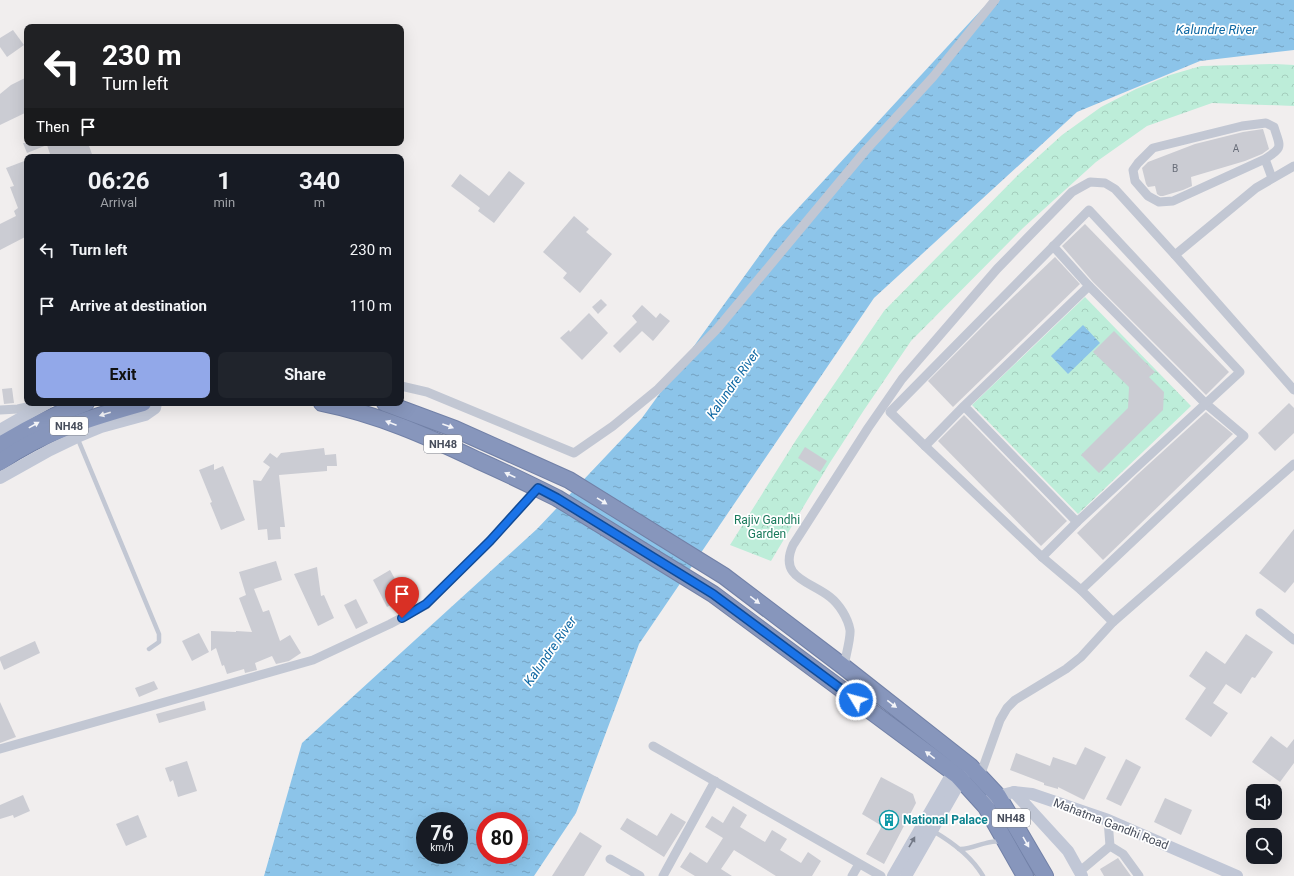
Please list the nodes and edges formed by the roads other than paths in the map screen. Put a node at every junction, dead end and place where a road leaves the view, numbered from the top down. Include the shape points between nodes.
1 (995, 0) edge
2 (1265, 159) junction
3 (1294, 166) edge
4 (1272, 178) junction
5 (1053, 246) junction
6 (1175, 255) junction
7 (1089, 286) junction
8 (404, 387) edge
9 (1294, 390) edge
10 (1205, 403) junction
11 (31, 406) edge
12 (43, 406) edge
13 (77, 406) edge
14 (133, 406) edge
15 (156, 406) edge
16 (336, 406) edge
17 (393, 406) edge
18 (964, 406) junction
19 (0, 410) edge
20 (0, 430) edge
21 (77, 437) junction
22 (0, 445) edge
23 (925, 446) junction
24 (0, 462) edge
25 (1294, 464) edge
26 (0, 478) edge
27 (538, 488) junction
28 (1077, 522) junction
29 (1042, 557) junction
30 (1081, 590) junction
31 (1260, 613) dead end
32 (1113, 622) junction
33 (1294, 640) edge
34 (149, 650) dead end
35 (844, 667) junction
36 (653, 746) dead end
37 (0, 748) edge
38 (971, 767) junction
39 (956, 775) junction
40 (715, 781) junction
41 (1006, 794) junction
42 (982, 803) junction
43 (1108, 820) junction
44 (931, 830) junction
45 (1007, 843) junction
46 (1110, 846) junction
47 (960, 849) junction
48 (610, 859) dead end
49 (859, 864) junction
50 (1081, 874) edge
51 (640, 876) edge
52 (663, 876) edge
53 (852, 876) edge
54 (881, 876) edge
55 (892, 876) edge
56 (906, 876) edge
57 (983, 876) edge
58 (1025, 876) edge
59 (1045, 876) edge
60 (1139, 876) edge
61 (1237, 876) edge

1 - 8 street via 933,77 866,150 717,329 658,389 613,426 574,453 426,392
2 - 2 street via 1277,151 1279,145 1274,127 1266,123 1242,126 1153,148 1133,170 1135,181 1148,196 1159,202 1173,201
2 - 4 street
3 - 4 street
4 - 6 street via 1256,188
5 - 7 street
5 - 10 street via 1089,210 1240,372
5 - 23 street via 890,412
6 - 9 street
6 - 35 street via 1115,189 1105,183 1090,182 1072,192 998,269 902,379 847,460 789,554 791,571 796,577 830,597 847,620 850,632
7 - 10 street
7 - 18 street
10 - 28 street
10 - 30 street via 1244,436
11 - 19 street
12 - 20 street
22 -> 13 highway, NH48 via 39,423
14 -> 24 highway, NH48 via 72,425 40,439
15 - 21 street via 145,415 101,427
27 -> 16 highway, NH48 via 418,433
17 -> 35 highway, NH48 via 456,429 569,480 724,576
18 - 23 street
18 - 28 street
21 - 26 street
21 - 34 lane via 159,634 159,642
23 - 29 street
25 - 32 street
27 - 37 street via 490,541 426,604 390,624 313,660
39 -> 27 highway, NH48 via 713,594
28 - 29 street
29 - 30 street
30 - 32 street
31 - 33 street
32 - 38 street via 1066,670 1015,700 1007,708
35 -> 38 highway, NH48
36 - 40 street
38 - 39 street
38 - 41 highway, NH48
39 - 42 highway, NH48
39 - 44 street
55 -> 39 street
40 - 49 street
40 - 52 street
41 - 42 street
41 - 43 street, Mahatma Gandhi Road via 1032,794
41 - 50 street via 1068,851
41 -> 59 highway, NH48
42 - 45 highway, NH48
43 - 46 street
43 - 61 street, Mahatma Gandhi Road
44 - 47 lane
44 - 56 street
45 - 47 lane via 994,841 970,849
45 - 58 highway, NH48
46 - 50 street
46 - 60 street via 1123,854
47 - 57 lane
48 - 51 street
49 - 53 street
49 - 54 street

